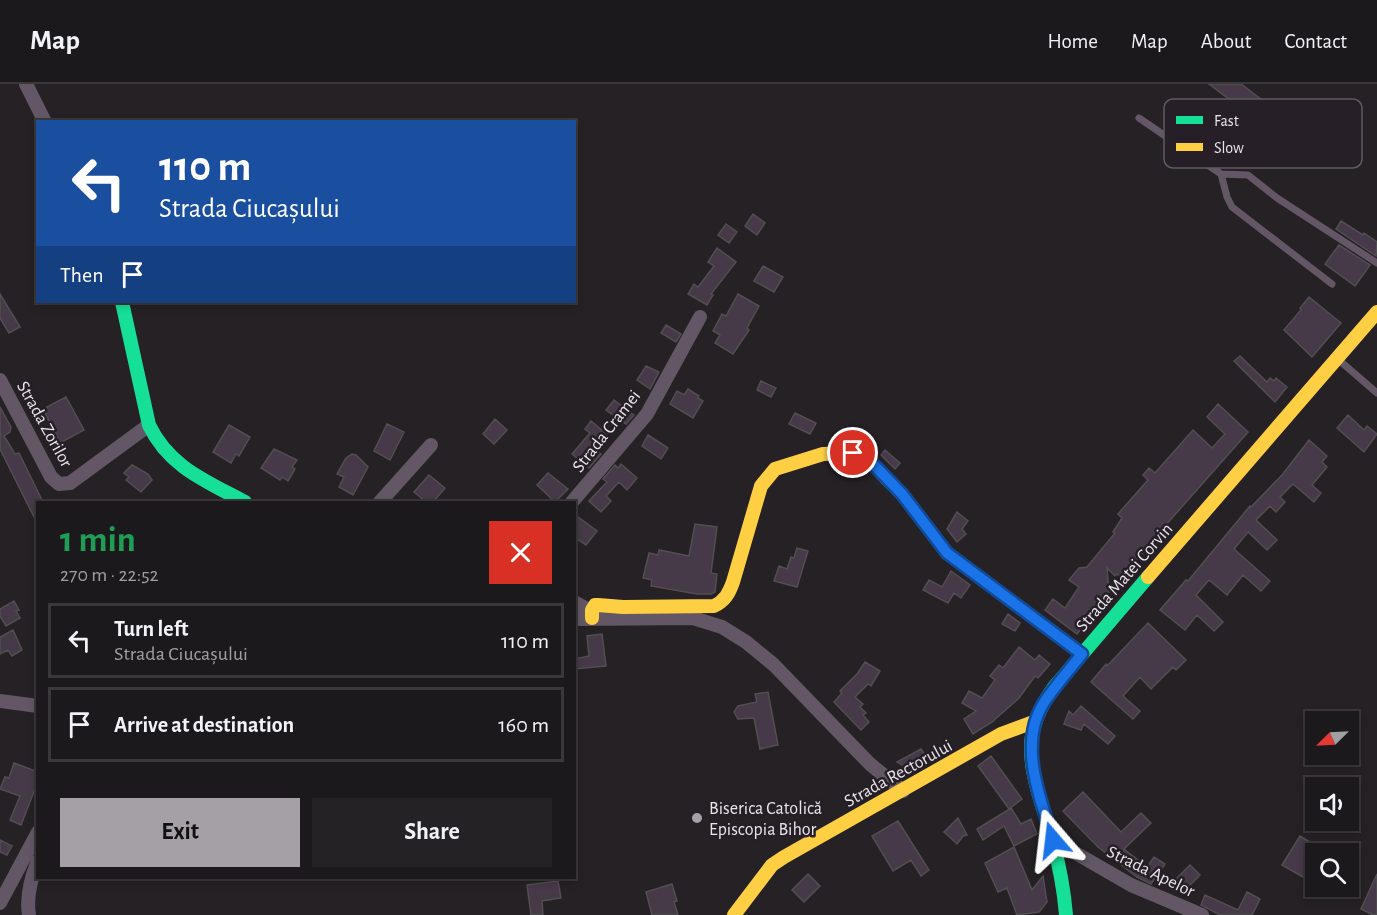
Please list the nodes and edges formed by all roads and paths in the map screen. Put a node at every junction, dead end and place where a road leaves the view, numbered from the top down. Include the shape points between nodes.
1 (26, 84) edge
2 (1138, 118) dead end
3 (44, 120) edge
4 (1164, 136) edge
5 (1212, 168) edge
6 (1221, 174) junction
7 (1377, 263) edge
8 (1332, 284) dead end
9 (122, 303) edge
10 (1377, 312) edge
11 (700, 317) dead end
12 (1338, 359) junction
13 (0, 380) edge
14 (1377, 393) edge
15 (149, 425) junction
16 (431, 445) dead end
17 (243, 501) edge
18 (381, 501) edge
19 (573, 501) edge
20 (576, 603) edge
21 (592, 618) junction
22 (576, 619) edge
23 (1082, 654) junction
24 (0, 701) edge
25 (36, 706) edge
26 (1036, 721) junction
27 (903, 791) junction
28 (36, 836) edge
29 (1053, 840) junction
30 (36, 866) edge
31 (0, 903) edge
32 (29, 915) edge
33 (735, 915) edge
34 (1066, 915) edge
35 (1202, 915) edge

1 - 3 street
2 - 4 lane
5 - 6 lane
6 - 7 lane via 1248,176
6 - 8 lane via 1232,207
9 - 15 street
10 - 12 street, Strada Matei Corvin
11 - 19 street, Strada Cramei via 647,414
12 - 14 lane
12 - 23 street, Strada Matei Corvin
13 - 15 street, Strada Zorilor via 51,477 59,484 70,483
15 - 17 street via 168,456
16 - 18 street
20 - 21 street
21 - 22 street
21 - 23 street via 595,605 601,604 629,607 722,603 728,596 767,475 823,454 853,453 874,465 902,494 947,553
21 - 27 street via 693,618 722,627 774,665 870,764
23 - 26 street, Strada Matei Corvin via 1044,702
24 - 25 street
26 - 27 street, Strada Rectorului via 1001,734
26 - 29 street, Strada Matei Corvin via 1031,743 1036,785
27 - 33 street, Strada Rectorului via 772,865
28 - 31 street
29 - 34 street, Strada Matei Corvin
29 - 35 street, Strada Apelor via 1131,885
30 - 32 street via 27,904

